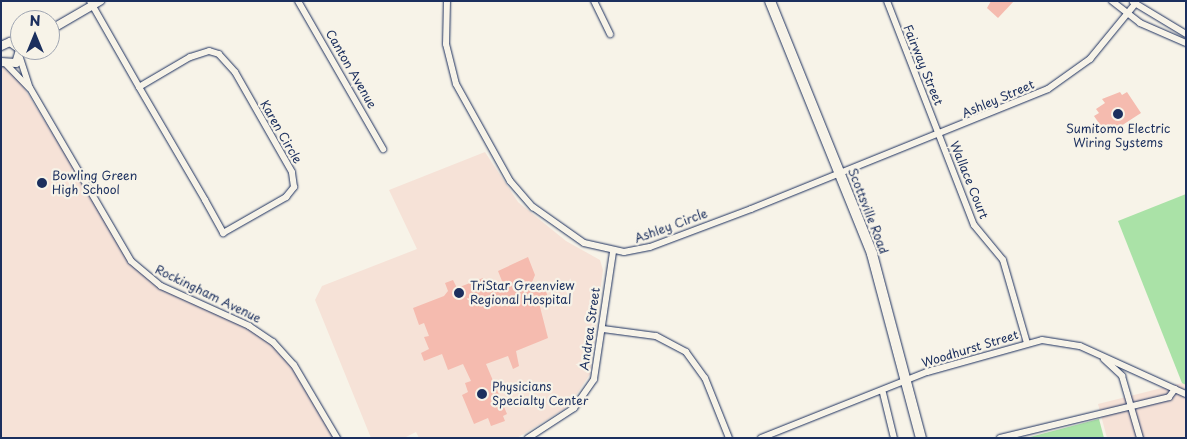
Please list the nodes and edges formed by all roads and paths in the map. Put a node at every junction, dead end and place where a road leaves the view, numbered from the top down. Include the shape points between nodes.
1 (298, 1) edge
2 (447, 1) edge
3 (594, 1) edge
4 (770, 1) edge
5 (887, 1) edge
6 (1112, 1) edge
7 (1134, 2) edge
8 (94, 3) edge
9 (1127, 14) junction
10 (60, 24) edge
11 (610, 34) dead end
12 (1186, 34) edge
13 (1186, 43) edge
14 (24, 60) edge
15 (3, 64) edge
16 (139, 86) junction
17 (30, 88) junction
18 (940, 135) junction
19 (383, 149) dead end
20 (841, 174) junction
21 (613, 252) junction
22 (603, 329) junction
23 (1027, 343) junction
24 (1097, 354) junction
25 (907, 380) junction
26 (1175, 389) junction
27 (883, 393) junction
28 (1186, 394) edge
29 (1131, 405) junction
30 (337, 438) edge
31 (528, 438) edge
32 (729, 438) edge
33 (761, 438) edge
34 (894, 438) edge
35 (921, 438) edge
36 (1000, 438) edge
37 (1140, 438) edge

1 - 19 street, Canton Avenue
2 - 21 street, Ashley Circle via 446,44 454,79 504,172 545,217 584,243
3 - 11 street
4 - 20 main road, Scottsville Road
5 - 18 street, Fairway Street
6 - 9 street
7 - 9 street, Ashley Street
7 - 12 street
8 - 10 street
8 - 16 street, Karen Circle
9 - 13 street via 1163,35
9 - 18 street, Ashley Street via 1096,53 1069,77
14 - 17 street, Rockingham Avenue
15 - 17 street, Rockingham Avenue
16 - 16 street, Karen Circle via 223,233 286,197 294,187 292,172 235,72 219,54 204,52 190,57
17 - 30 street, Rockingham Avenue via 107,224 138,270 161,286 249,326 273,342 294,365
18 - 20 street, Ashley Street
18 - 23 street, Wallace Court via 974,225 999,252
20 - 21 street, Ashley Circle via 650,247
20 - 25 main road, Scottsville Road via 878,272
21 - 22 street, Andrea Street
22 - 31 street, Andrea Street via 596,373 585,395 568,413
22 - 32 street via 656,336 686,352 705,378
23 - 24 street, Woodhurst Street via 1057,341
23 - 25 street, Woodhurst Street
24 - 26 street, Woodhurst Street
24 - 29 street via 1122,376
25 - 27 street, Woodhurst Street
25 - 35 main road, Scottsville Road
26 - 28 street, Woodhurst Street
26 - 29 street via 1169,396
27 - 33 street, Woodhurst Street
27 - 34 street
29 - 36 street
29 - 37 street

